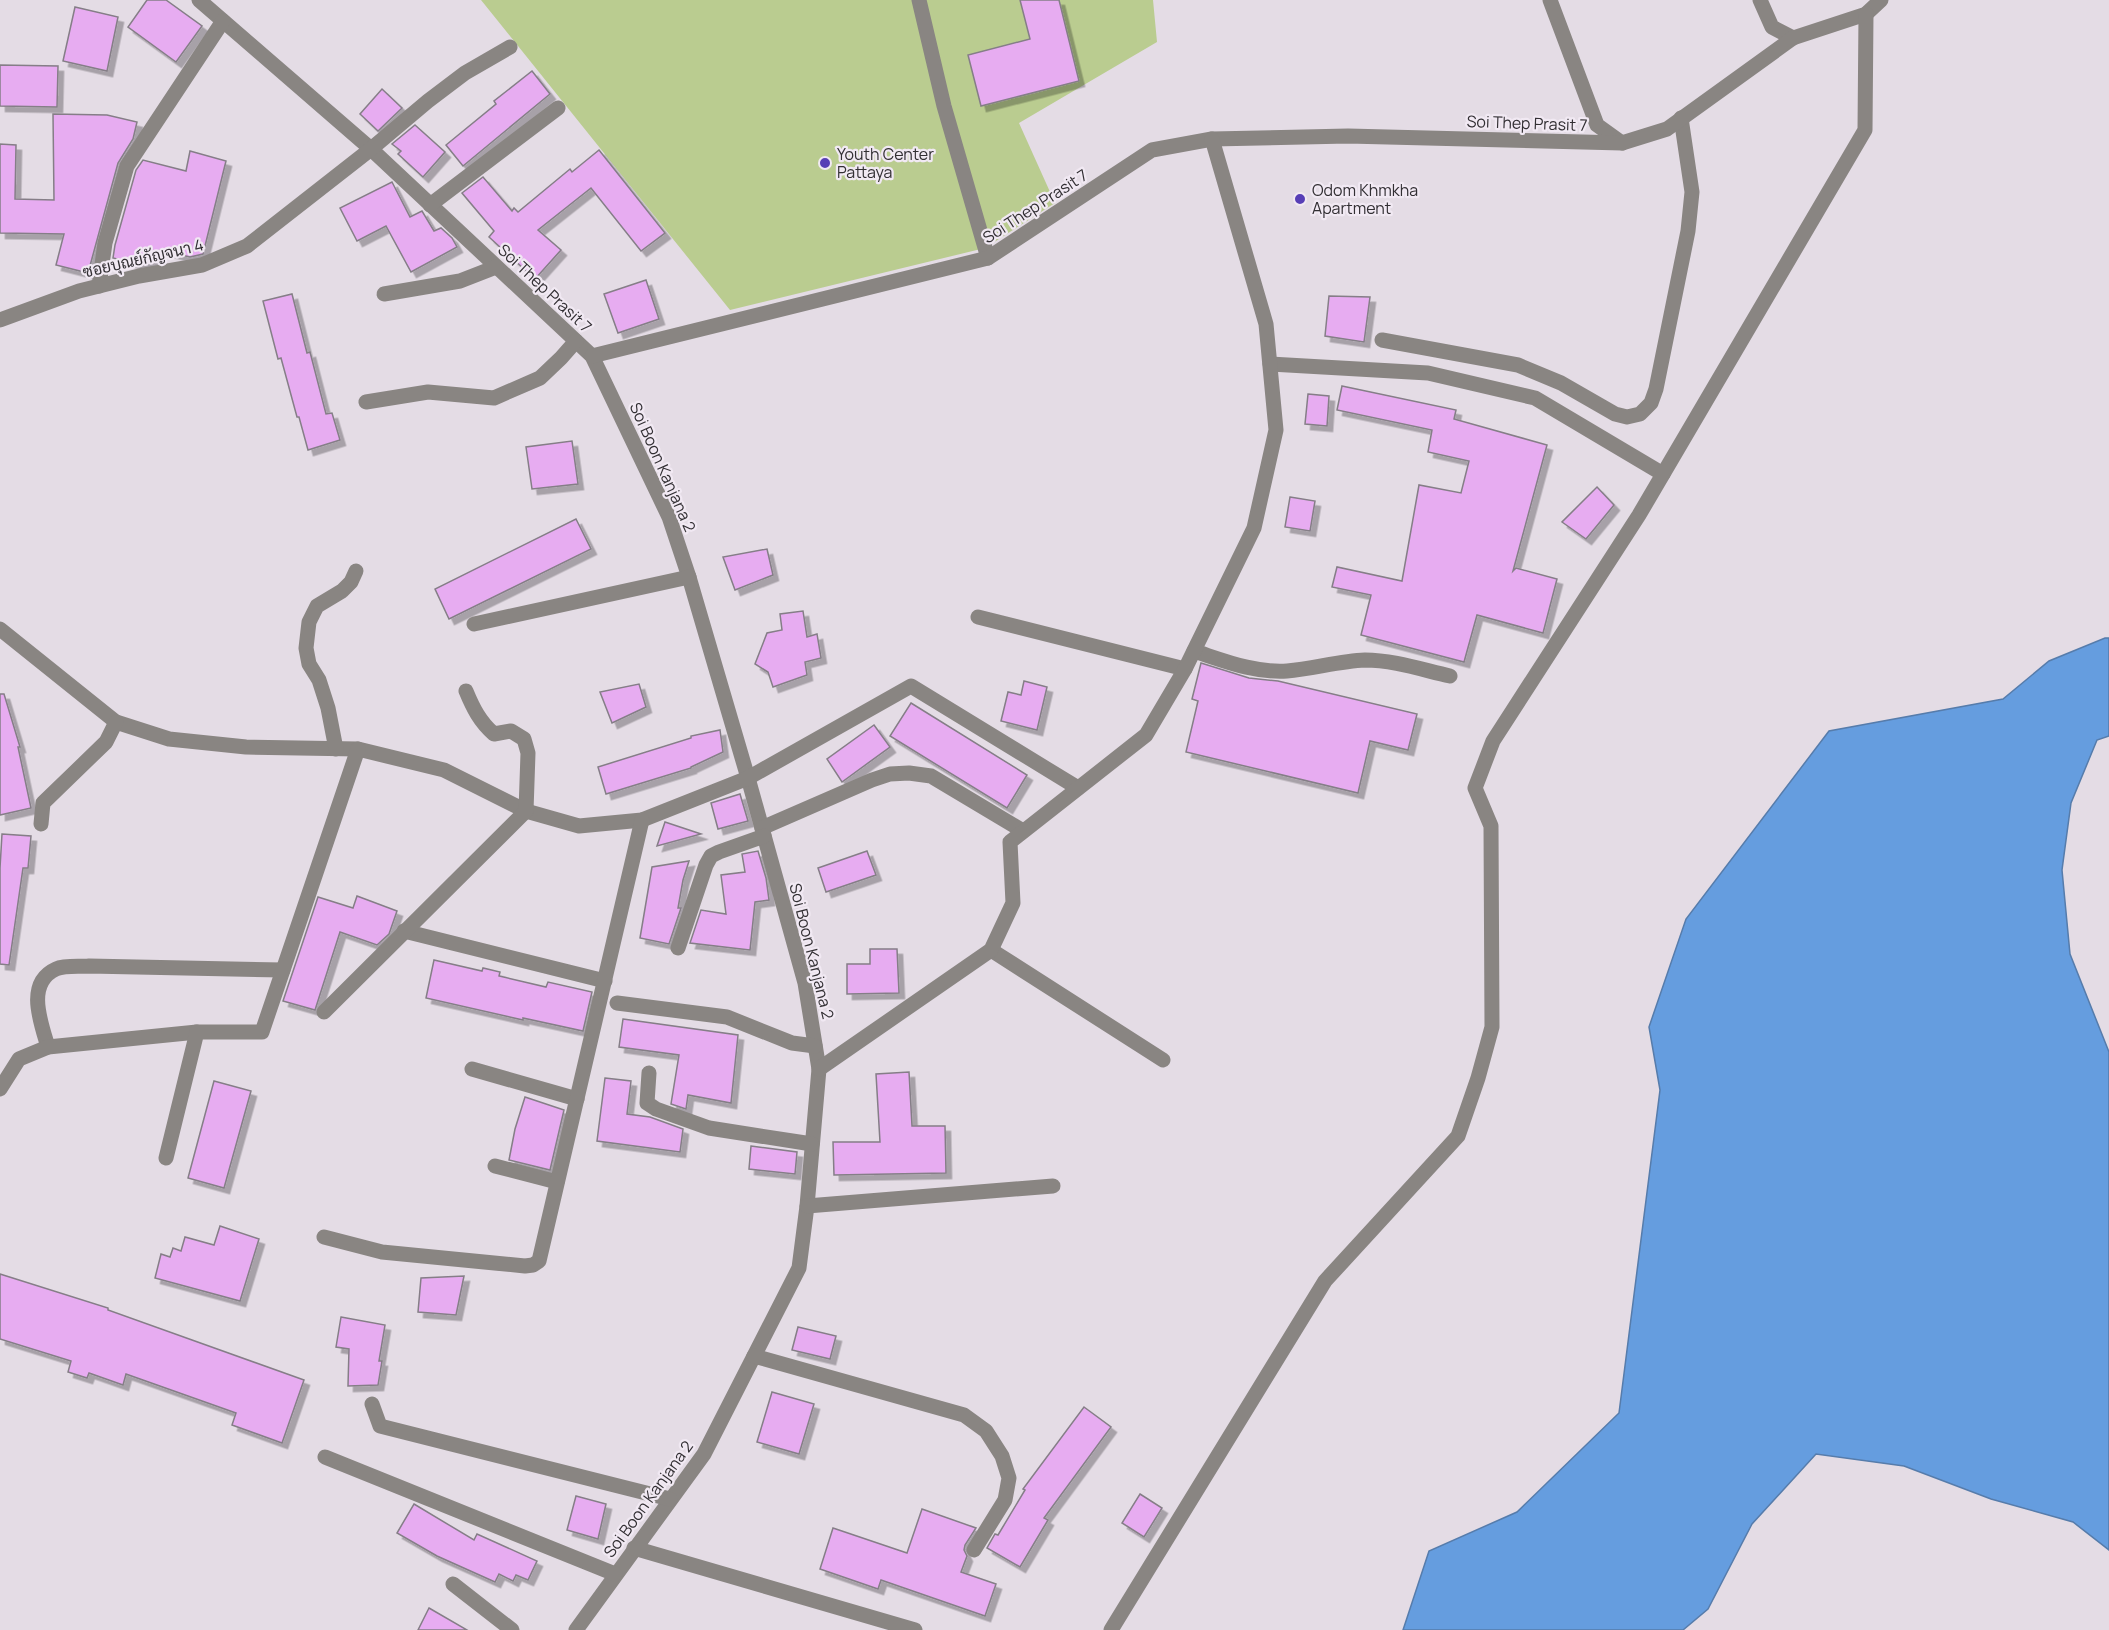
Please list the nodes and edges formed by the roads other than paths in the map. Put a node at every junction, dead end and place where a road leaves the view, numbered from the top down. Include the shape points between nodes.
1 (199, 0) edge
2 (919, 0) edge
3 (1550, 0) edge
4 (1760, 0) edge
5 (1881, 0) edge
6 (1866, 14) junction
7 (223, 21) junction
8 (1792, 38) junction
9 (510, 47) dead end
10 (558, 108) dead end
11 (1682, 118) junction
12 (1212, 139) junction
13 (1622, 143) junction
14 (371, 149) junction
15 (430, 205) junction
16 (988, 258) junction
17 (496, 267) junction
18 (99, 286) junction
19 (384, 294) dead end
20 (0, 320) edge
21 (1382, 340) dead end
22 (576, 341) junction
23 (592, 356) junction
24 (1270, 364) junction
25 (366, 402) dead end
26 (1663, 474) junction
27 (356, 571) dead end
28 (689, 577) junction
29 (978, 616) dead end
30 (474, 624) dead end
31 (0, 629) edge
32 (1194, 651) junction
33 (1185, 669) junction
34 (1450, 676) dead end
35 (466, 691) dead end
36 (116, 722) junction
37 (336, 749) junction
38 (358, 749) junction
39 (748, 778) junction
40 (1078, 788) junction
41 (526, 811) junction
42 (642, 820) junction
43 (41, 824) dead end
44 (1023, 831) junction
45 (763, 832) junction
46 (404, 931) junction
47 (678, 948) dead end
48 (990, 950) junction
49 (283, 970) junction
50 (605, 981) junction
51 (617, 1003) dead end
52 (324, 1012) dead end
53 (197, 1032) junction
54 (815, 1046) junction
55 (48, 1047) junction
56 (1163, 1060) dead end
57 (472, 1069) dead end
58 (819, 1069) junction
59 (650, 1073) dead end
60 (0, 1089) edge
61 (577, 1099) junction
62 (812, 1144) junction
63 (166, 1158) dead end
64 (495, 1166) dead end
65 (558, 1182) junction
66 (1053, 1186) dead end
67 (807, 1206) junction
68 (324, 1237) dead end
69 (754, 1356) junction
70 (372, 1404) dead end
71 (325, 1456) dead end
72 (670, 1499) junction
73 (634, 1548) junction
74 (974, 1550) dead end
75 (615, 1574) junction
76 (453, 1584) dead end
77 (512, 1630) edge
78 (576, 1630) edge
79 (915, 1630) edge
80 (1111, 1630) edge

1 - 7 street, Soi Thep Prasit 7
2 - 16 street via 944,106
3 - 13 street via 1597,125
4 - 8 street via 1772,27
5 - 6 street, Soi Thep Prasit 7
6 - 8 street, Soi Thep Prasit 7
6 - 26 street via 1864,130
7 - 14 street, Soi Thep Prasit 7
7 - 18 street via 127,166 105,243
8 - 11 street, Soi Thep Prasit 7
9 - 14 street, ซอยบุณย์กัญจนา 4 via 428,100
10 - 15 street
11 - 13 street, Soi Thep Prasit 7 via 1667,129
11 - 21 street via 1692,192 1688,231 1656,389 1652,403 1640,414 1615,414 1561,383 1518,365
12 - 13 street, Soi Thep Prasit 7 via 1348,136
12 - 16 street, Soi Thep Prasit 7 via 1152,150
12 - 24 street via 1266,324
14 - 15 street, Soi Thep Prasit 7
14 - 18 street, ซอยบุณย์กัญจนา 4 via 247,246 201,265
15 - 17 street, Soi Thep Prasit 7
16 - 23 street, Soi Thep Prasit 7
17 - 19 street via 460,281
17 - 22 street, Soi Thep Prasit 7
18 - 20 street, ซอยบุณย์กัญจนา 4
22 - 23 street, Soi Thep Prasit 7
22 - 25 street via 540,378 494,398 428,392
23 - 28 street, Soi Boon Kanjana 2 via 669,517
24 - 26 street via 1428,373 1535,398
24 - 32 street via 1276,430 1254,528
26 - 80 street via 1493,741 1475,788 1491,826 1492,1027 1458,1136 1324,1281
27 - 37 street via 342,591 317,606 309,622 306,648 328,708
28 - 30 street
28 - 39 street, Soi Boon Kanjana 2
29 - 33 street
31 - 36 street
32 - 33 street
32 - 34 street via 1261,670 1287,671 1364,660
33 - 40 street via 1146,735
35 - 41 street via 484,726 494,734 511,731 524,740 528,753
36 - 37 street via 169,739 246,747
36 - 43 street via 106,742 43,803
37 - 38 street
38 - 41 street via 444,770
38 - 49 street
39 - 40 street via 911,686
39 - 42 street
39 - 45 street, Soi Boon Kanjana 2
40 - 44 street
41 - 42 street via 579,826
41 - 46 street
42 - 50 street
44 - 45 street via 931,776 909,773 872,780
44 - 48 street via 1010,842 1012,903
45 - 47 street via 711,856
45 - 54 street, Soi Boon Kanjana 2 via 805,983
46 - 50 street
46 - 52 street
48 - 56 street
48 - 58 street
49 - 53 street via 262,1032
49 - 55 street via 58,968 46,975 38,991 39,1015
50 - 61 street
51 - 54 street via 727,1017 792,1043
53 - 55 street
53 - 63 street
54 - 58 street, Soi Boon Kanjana 2
55 - 60 street via 19,1059
57 - 61 street
58 - 62 street, Soi Boon Kanjana 2
59 - 62 street via 647,1103 656,1109 709,1128
61 - 65 street
62 - 67 street, Soi Boon Kanjana 2
64 - 65 street
65 - 68 street via 539,1261 533,1265 382,1252
66 - 67 street
67 - 69 street, Soi Boon Kanjana 2 via 799,1268
69 - 72 street, Soi Boon Kanjana 2 via 704,1454
69 - 74 street via 964,1415 986,1431 1002,1455 1009,1478 1005,1500
70 - 72 street via 380,1426
71 - 75 street
72 - 73 street, Soi Boon Kanjana 2
73 - 75 street, Soi Boon Kanjana 2
73 - 79 street
75 - 78 street, Soi Boon Kanjana 2
76 - 77 street

